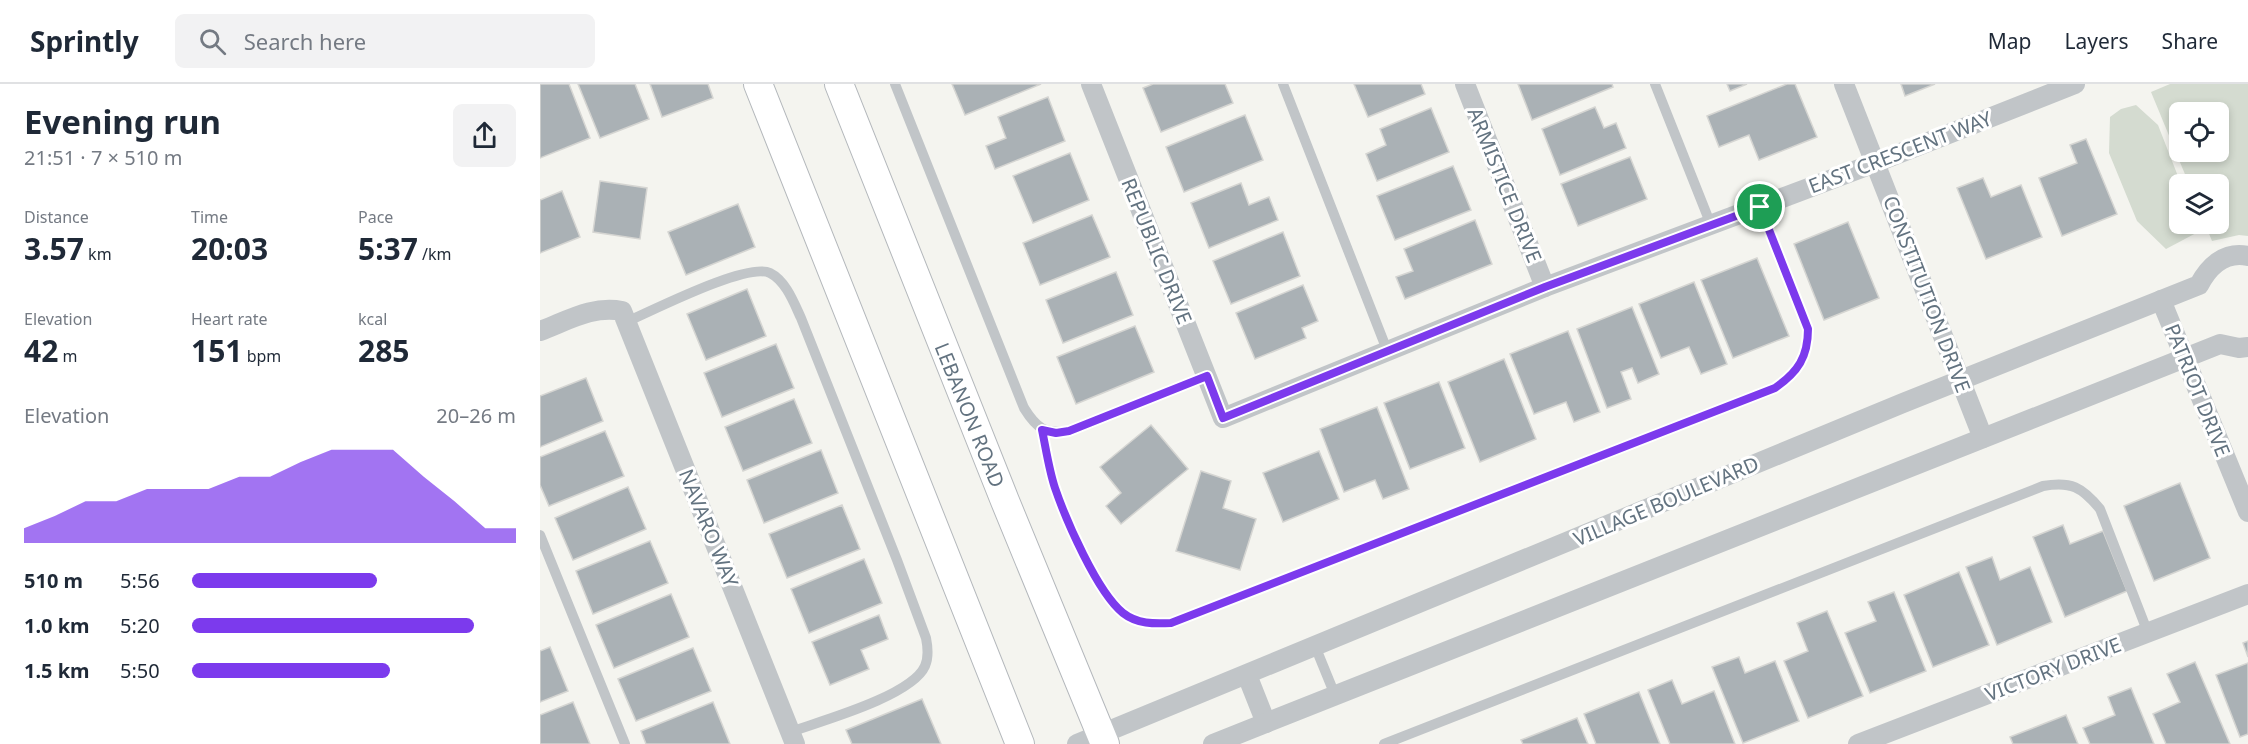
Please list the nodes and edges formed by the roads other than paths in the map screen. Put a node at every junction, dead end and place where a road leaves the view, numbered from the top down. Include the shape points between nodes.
1 (758, 84) edge
2 (839, 84) edge
3 (895, 84) edge
4 (1091, 84) edge
5 (1283, 84) edge
6 (1465, 84) edge
7 (1655, 84) edge
8 (1844, 84) edge
9 (2075, 84) edge
10 (1875, 163) junction
11 (1760, 207) junction
12 (1711, 225) junction
13 (2248, 256) edge
14 (1545, 287) junction
15 (2161, 300) junction
16 (624, 317) junction
17 (540, 331) edge
18 (2248, 347) edge
19 (1387, 350) junction
20 (2185, 358) junction
21 (1207, 376) junction
22 (1960, 382) junction
23 (1223, 418) joint
24 (1042, 430) junction
25 (1983, 438) junction
26 (2248, 512) edge
27 (540, 535) edge
28 (2248, 594) edge
29 (2148, 633) junction
30 (1315, 646) junction
31 (1247, 675) junction
32 (1335, 695) junction
33 (1266, 723) junction
34 (793, 738) edge
35 (1094, 741) edge
36 (625, 744) edge
37 (1020, 744) edge
38 (1213, 744) edge
39 (1384, 744) edge
40 (1858, 744) edge

1 - 37 main road
2 - 35 main road, LEBANON ROAD via 1005,501
3 - 24 lane via 1024,408
4 - 21 street, REPUBLIC DRIVE
5 - 19 lane
6 - 14 street, ARMISTICE DRIVE
7 - 12 lane
8 - 10 street, CONSTITUTION DRIVE
9 - 10 street, EAST CRESCENT WAY
10 - 11 street, EAST CRESCENT WAY
10 - 22 street, CONSTITUTION DRIVE
11 - 12 street, EAST CRESCENT WAY
11 - 24 lane via 1808,329 1808,347 1792,377 1775,388 1171,623 1140,622 1124,614 1109,599 1089,567 1055,488
12 - 14 street, EAST CRESCENT WAY
13 - 15 street, VILLAGE BOULEVARD via 2223,258 2207,270 2199,285
14 - 19 street, EAST CRESCENT WAY
15 - 20 street, PATRIOT DRIVE
15 - 22 street, VILLAGE BOULEVARD
16 - 17 street via 610,309 594,310
16 - 34 street, NAVARO WAY
16 - 34 lane via 758,271 769,272 779,280 801,318 897,560 928,651 925,666 903,688
18 - 20 street via 2220,344
19 - 23 street, EAST CRESCENT WAY
20 - 25 street
20 - 26 street, PATRIOT DRIVE
21 - 23 street, REPUBLIC DRIVE
21 - 24 lane via 1069,431
22 - 25 street, CONSTITUTION DRIVE
22 - 30 street, VILLAGE BOULEVARD
25 - 32 street
27 - 36 lane
28 - 29 street, VICTORY DRIVE
29 - 39 lane via 2100,509 2088,494 2072,485 2043,486
29 - 40 street, VICTORY DRIVE
30 - 31 street, VILLAGE BOULEVARD
30 - 32 lane
31 - 33 street
31 - 35 street, VILLAGE BOULEVARD
32 - 33 street
33 - 38 street

